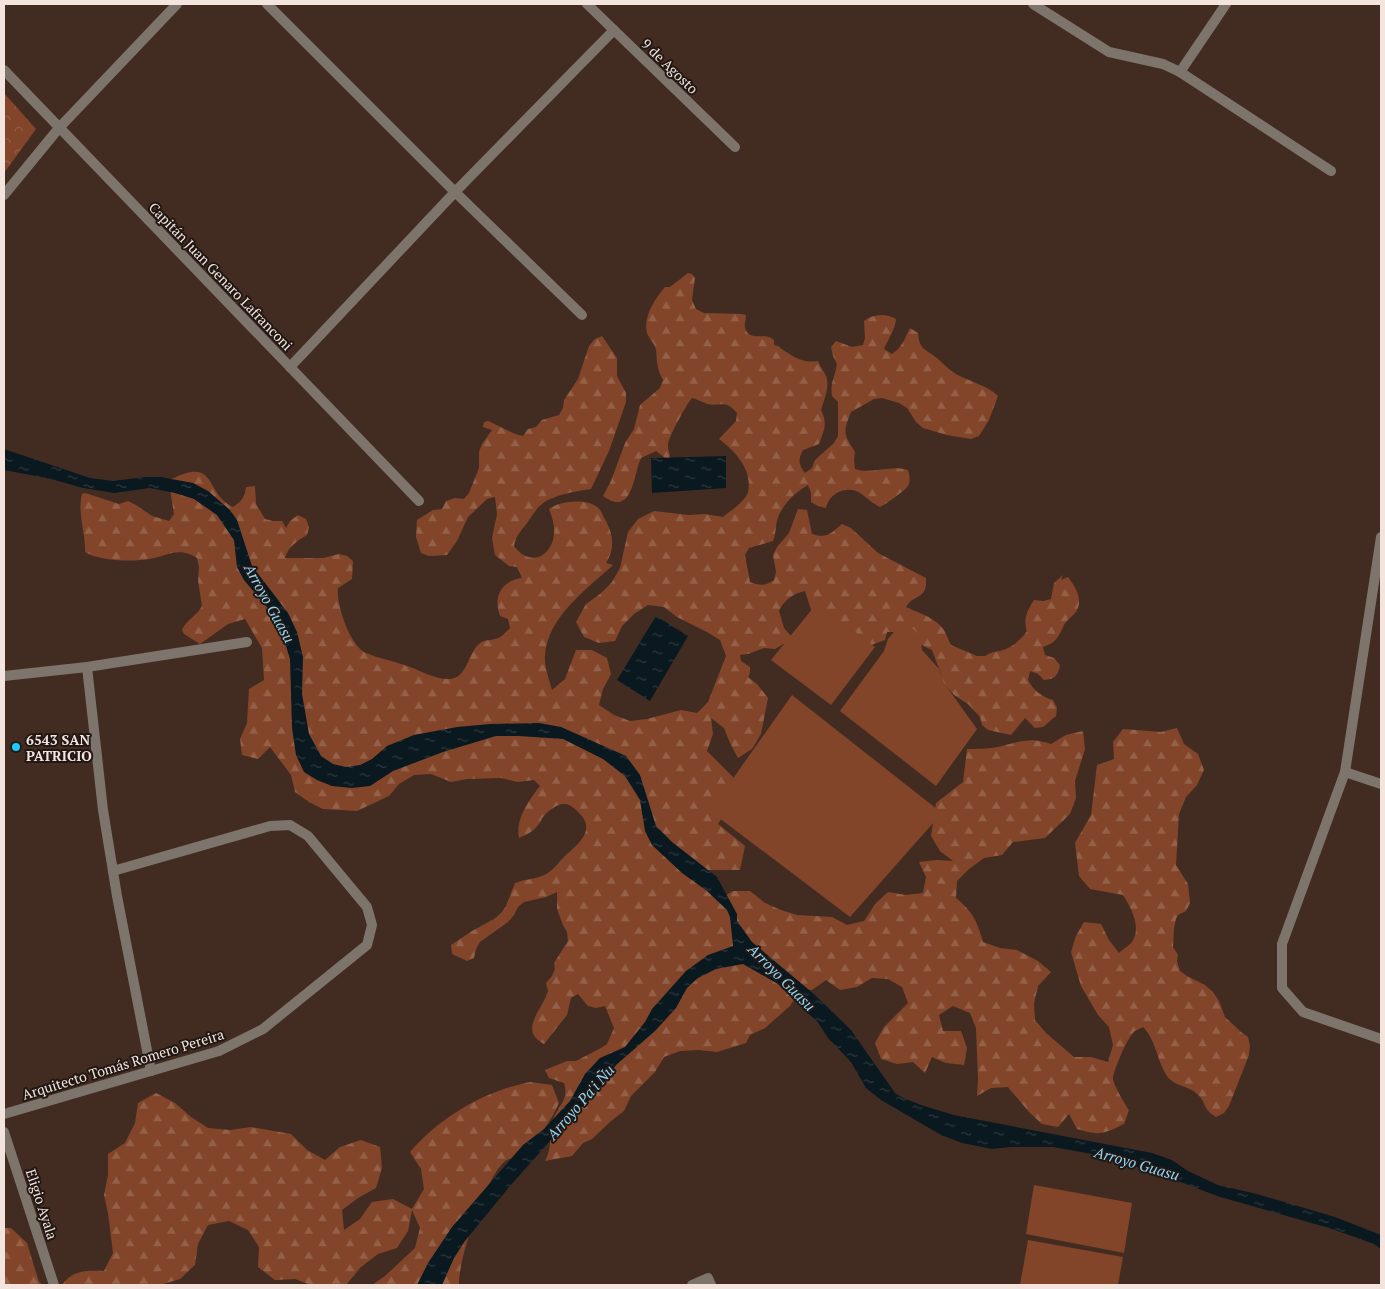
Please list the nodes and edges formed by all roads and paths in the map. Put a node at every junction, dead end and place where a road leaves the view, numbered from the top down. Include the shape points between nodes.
1 (177, 4) edge
2 (267, 4) edge
3 (587, 4) edge
4 (1033, 4) edge
5 (1226, 4) edge
6 (614, 30) junction
7 (4, 70) edge
8 (1180, 72) junction
9 (59, 128) junction
10 (735, 147) dead end
11 (1331, 171) dead end
12 (455, 192) junction
13 (4, 196) edge
14 (582, 315) dead end
15 (290, 367) junction
16 (419, 501) dead end
17 (1381, 541) edge
18 (247, 642) dead end
19 (87, 667) junction
20 (4, 676) edge
21 (1345, 772) junction
22 (1381, 784) edge
23 (113, 871) junction
24 (1381, 1039) edge
25 (151, 1071) junction
26 (4, 1114) edge
27 (4, 1132) edge
28 (54, 1285) edge
29 (692, 1285) edge
30 (711, 1285) edge

1 - 9 street
2 - 12 street
3 - 6 street, 9 de Agosto
4 - 8 street via 1109,52 1163,64
5 - 8 street
6 - 10 street, 9 de Agosto
6 - 12 street
7 - 9 street, Capitán Juan Genaro Lafranconi
8 - 11 street
9 - 13 street
9 - 15 street, Capitán Juan Genaro Lafranconi
12 - 14 street
12 - 15 street
15 - 16 street, Capitán Juan Genaro Lafranconi
17 - 21 street
18 - 19 street
19 - 20 street
19 - 23 street
21 - 22 street
21 - 24 street via 1282,944 1282,988 1303,1012
23 - 25 street
23 - 25 street, Arquitecto Tomás Romero Pereira via 270,826 290,825 308,836 367,907 372,925 367,945 263,1029 219,1051
25 - 26 street, Arquitecto Tomás Romero Pereira
27 - 28 street, Eligio Ayala
29 - 30 street via 708,1278

